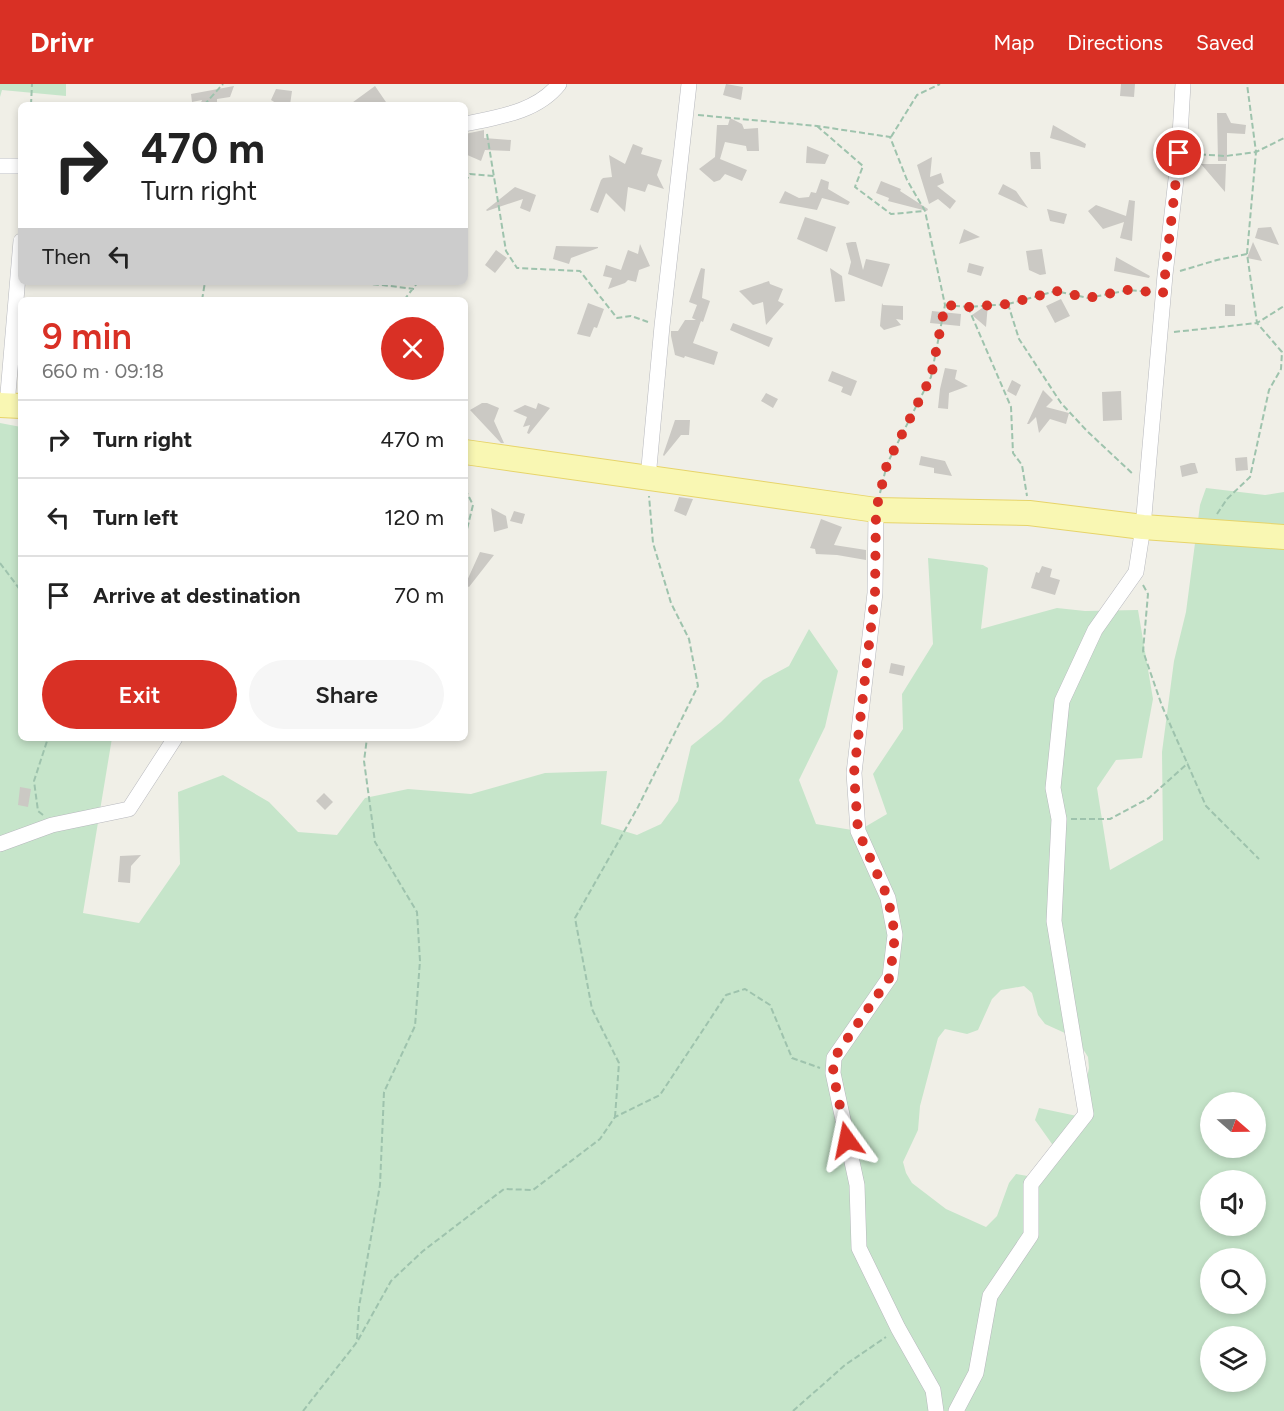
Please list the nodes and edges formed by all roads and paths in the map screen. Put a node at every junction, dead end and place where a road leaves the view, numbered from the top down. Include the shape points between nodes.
1 (32, 84) edge
2 (223, 84) edge
3 (559, 84) edge
4 (689, 84) edge
5 (940, 84) edge
6 (1183, 84) edge
7 (1247, 84) edge
8 (31, 102) edge
9 (207, 102) edge
10 (686, 114) junction
11 (484, 119) junction
12 (468, 123) edge
13 (817, 126) junction
14 (890, 137) junction
15 (1284, 138) edge
16 (1256, 152) junction
17 (1179, 153) junction
18 (0, 166) edge
19 (18, 166) edge
20 (494, 176) junction
21 (468, 177) edge
22 (926, 211) junction
23 (1247, 254) junction
24 (1165, 275) junction
25 (18, 282) edge
26 (382, 285) edge
27 (416, 285) edge
28 (414, 289) junction
29 (1163, 293) junction
30 (407, 297) edge
31 (1008, 304) junction
32 (945, 305) junction
33 (1284, 306) edge
34 (968, 307) junction
35 (1257, 323) junction
36 (662, 326) junction
37 (1160, 334) junction
38 (9, 405) edge
39 (468, 452) edge
40 (648, 478) junction
41 (1146, 486) junction
42 (468, 496) edge
43 (876, 510) junction
44 (1029, 513) junction
45 (468, 523) edge
46 (1143, 526) junction
47 (1206, 531) junction
48 (1284, 537) edge
49 (0, 563) edge
50 (1136, 572) junction
51 (18, 587) edge
52 (47, 741) edge
53 (173, 741) edge
54 (366, 741) edge
55 (1188, 763) junction
56 (1059, 819) junction
57 (52, 825) junction
58 (0, 844) edge
59 (1259, 859) dead end
60 (833, 1073) junction
61 (615, 1117) junction
62 (898, 1328) junction
63 (357, 1342) junction
64 (303, 1411) edge
65 (793, 1411) edge
66 (936, 1411) edge
67 (956, 1411) edge

1 - 8 path
2 - 9 path
3 - 11 street via 537,103
4 - 10 street
5 - 14 path via 917,95
6 - 17 street
7 - 16 path
10 - 13 path
10 - 36 street
11 - 12 street
11 - 20 path
13 - 14 path
13 - 22 path via 862,166 855,187 891,214
14 - 22 path via 907,180
15 - 16 path
16 - 17 path via 1226,156
16 - 23 path
17 - 24 street
18 - 19 street
20 - 21 path via 470,174
20 - 36 path via 506,251 517,268 580,271 616,318 631,316
22 - 32 path
23 - 24 path
23 - 35 path
24 - 29 street
25 - 38 street
26 - 28 path
27 - 28 path
28 - 30 path
29 - 31 path via 1128,290 1088,298 1056,291
29 - 37 street
31 - 34 path
31 - 41 path via 1019,339 1061,403
32 - 34 path
32 - 43 path via 931,377 887,464
33 - 35 path
34 - 44 path via 1011,407 1013,453 1022,465
35 - 37 path
35 - 47 path via 1282,352 1281,369 1269,390 1250,477 1227,499
36 - 40 street
37 - 41 street
39 - 40 main road
40 - 43 main road
40 - 61 path via 653,543 671,603 689,639 698,687 638,807 574,918 592,1009 619,1063
41 - 46 street
42 - 45 path via 472,505
43 - 44 main road
43 - 60 street via 875,593 854,773 858,831 888,898 895,935 890,977 834,1058
44 - 46 main road
46 - 47 main road
46 - 50 street
47 - 48 main road
49 - 51 path
50 - 55 path via 1148,594 1143,651
50 - 56 street via 1095,630 1062,701 1053,788
52 - 57 path via 34,781 38,811
53 - 57 street via 129,810
54 - 63 path via 363,761 375,842 417,912 420,961 415,1026 384,1092 380,1185 359,1307
55 - 56 path via 1149,798 1110,819
55 - 59 path via 1206,806
56 - 67 street via 1054,921 1086,1114 1031,1184 1031,1235 990,1296 976,1373
57 - 58 street
60 - 61 path via 792,1058 770,1005 745,989 726,995 660,1095
60 - 62 street via 857,1185 859,1248
61 - 63 path via 600,1139 532,1190 504,1189 423,1251 392,1281
62 - 65 path via 845,1365
62 - 66 street via 933,1390
63 - 64 path

